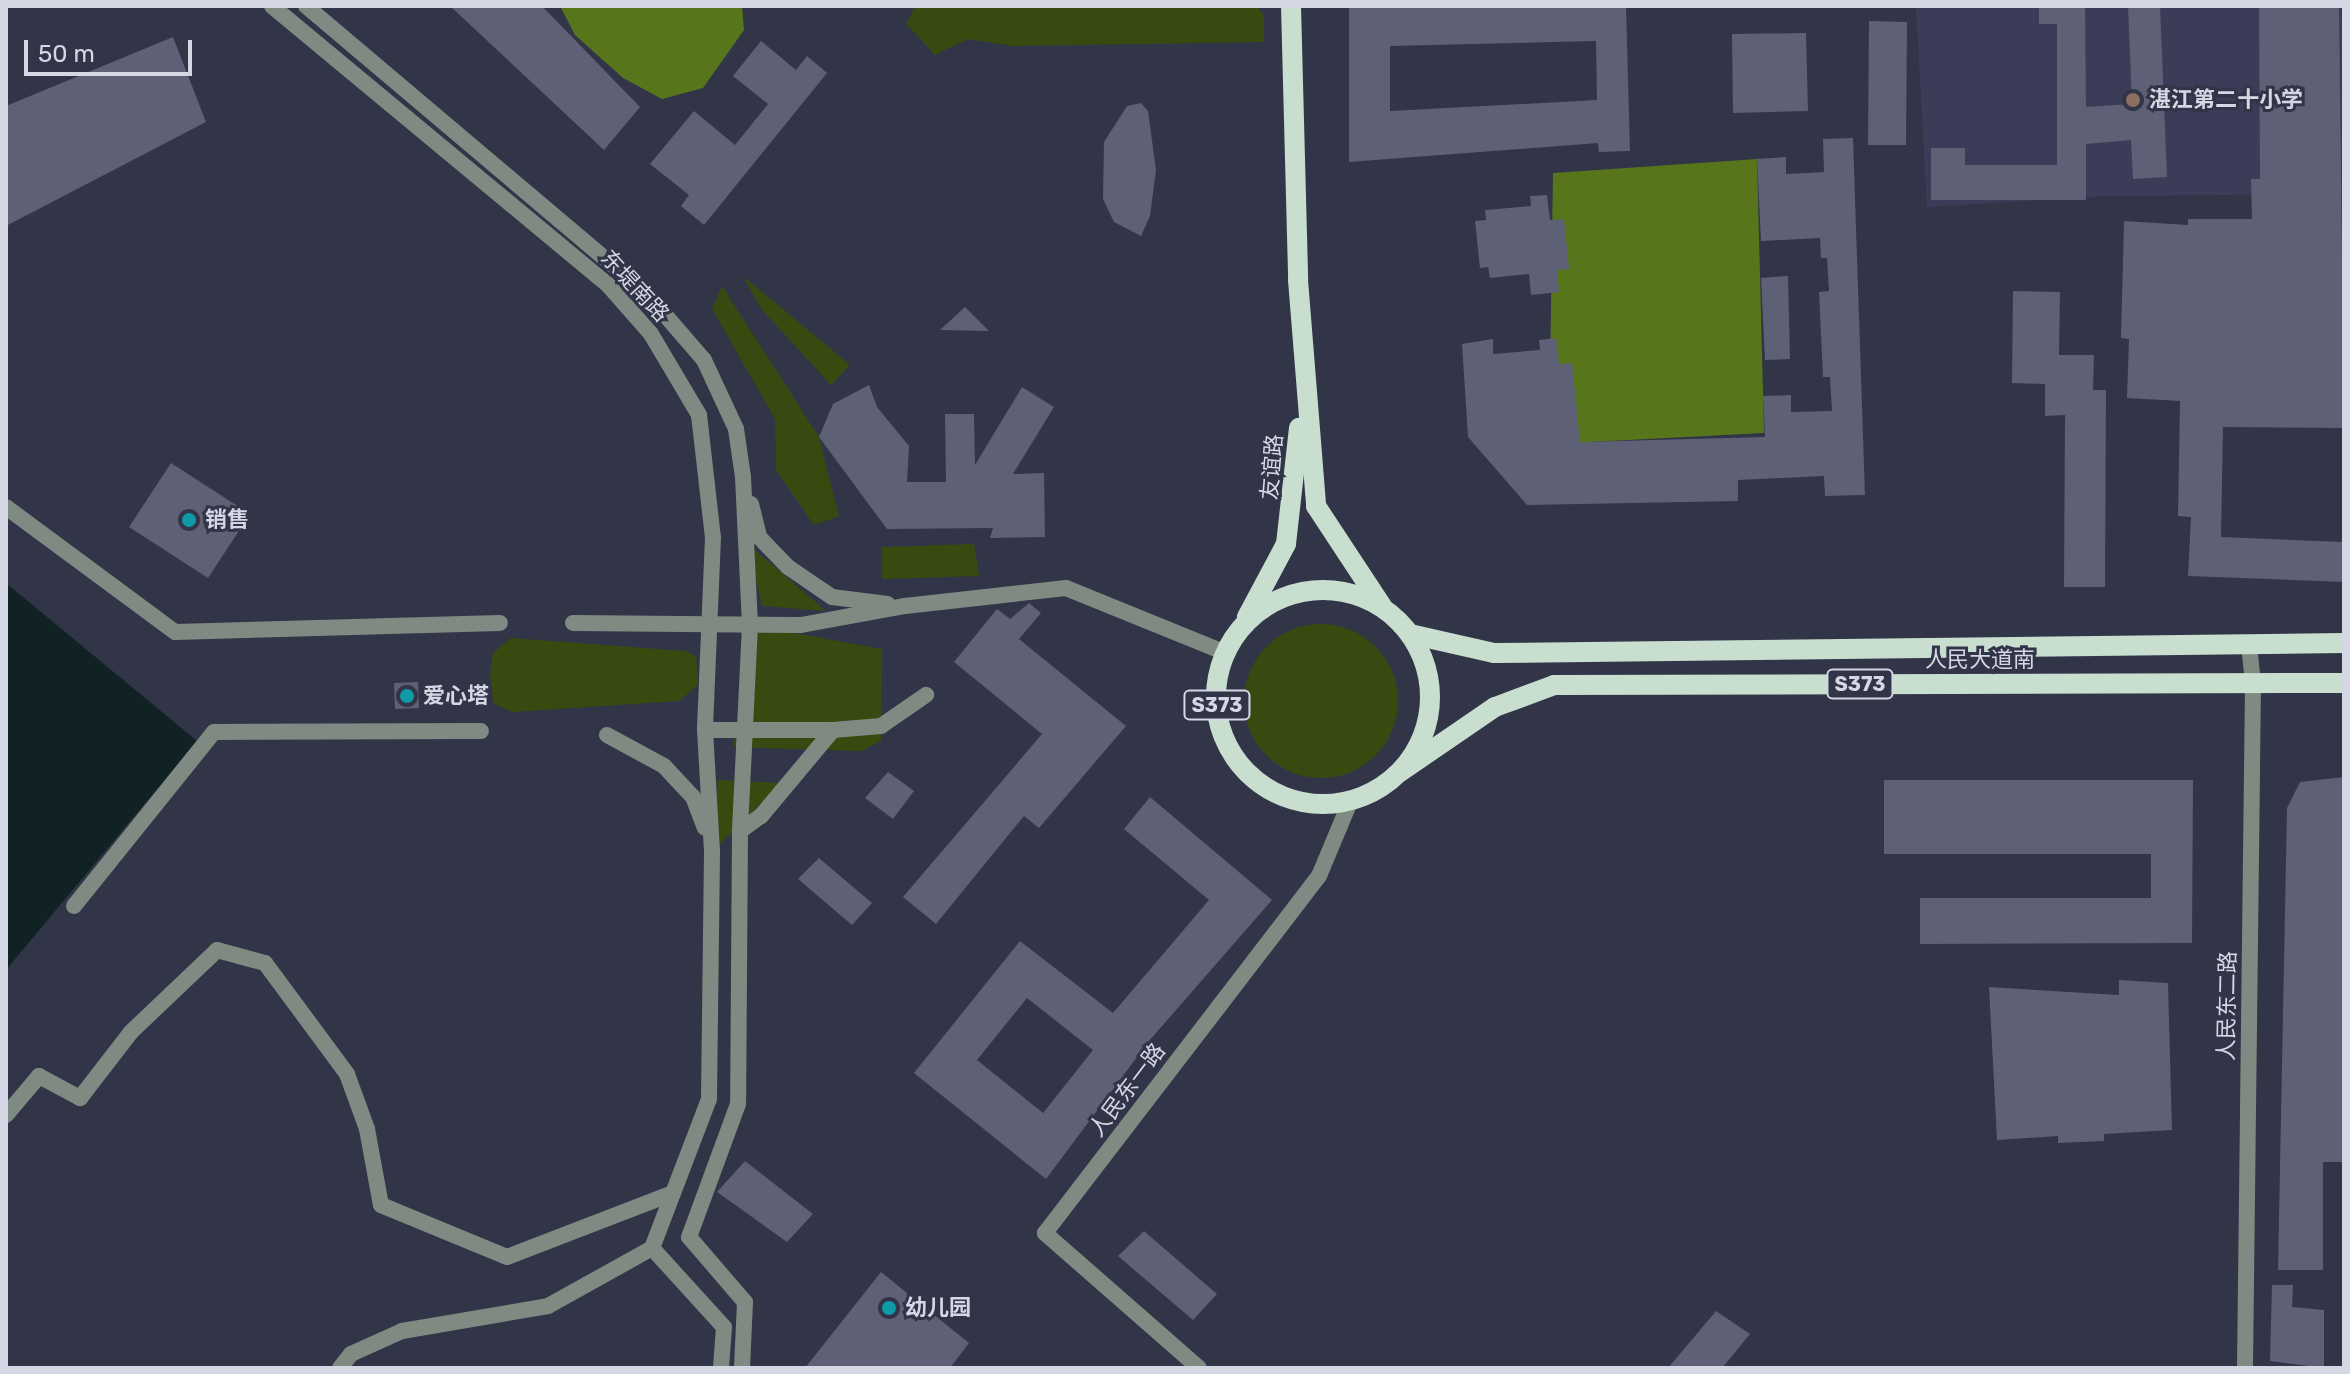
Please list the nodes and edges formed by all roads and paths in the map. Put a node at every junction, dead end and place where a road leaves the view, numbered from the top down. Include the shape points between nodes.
1 (272, 6) edge
2 (306, 6) edge
3 (1291, 6) edge
4 (1299, 296) junction
5 (743, 477) junction
6 (6, 507) edge
7 (905, 606) junction
8 (1383, 608) junction
9 (500, 623) dead end
10 (573, 623) dead end
11 (707, 624) junction
12 (750, 625) junction
13 (1240, 630) junction
14 (1410, 634) junction
15 (2344, 643) edge
16 (2249, 644) junction
17 (1226, 653) junction
18 (2253, 683) junction
19 (2344, 683) edge
20 (926, 695) dead end
21 (705, 730) junction
22 (745, 730) junction
23 (833, 730) junction
24 (481, 731) dead end
25 (607, 735) dead end
26 (1400, 772) junction
27 (1350, 802) junction
28 (740, 831) junction
29 (712, 852) junction
30 (74, 906) dead end
31 (6, 1115) edge
32 (673, 1193) junction
33 (652, 1248) junction
34 (340, 1368) edge
35 (721, 1368) edge
36 (742, 1368) edge
37 (1199, 1368) edge
38 (2245, 1368) edge

1 - 11 street, 东堤南路 via 585,264 651,334 699,415 713,537
2 - 5 street, 东堤南路 via 647,294 719,384 736,429
3 - 4 main road, 友谊路 / S373
4 - 8 main road, 友谊路 / S373 via 1316,506
4 - 13 main road, 友谊路 / S373 via 1300,441 1294,502 1286,544
5 - 7 street via 759,537 788,567 832,597
5 - 12 street, 东堤南路
6 - 9 street via 175,632
7 - 12 street via 801,625
7 - 17 street via 1066,588
8 - 13 main road, S373 via 1354,594 1291,594 1263,608
8 - 14 main road, S373
10 - 11 street
11 - 12 street
11 - 21 street, 东堤南路
12 - 22 street, 东堤南路
13 - 17 main road, S373
14 - 16 main road, 人民大道南 / S373 via 1494,653
14 - 26 main road, S373 via 1424,660 1428,720 1418,748
15 - 16 main road, 人民大道南 / S373
16 - 18 street, 人民东二路
17 - 27 main road, S373 via 1216,686 1218,720 1231,753 1253,779 1282,797 1315,805
18 - 19 main road, 人民大道南 / S373
18 - 26 main road, 人民大道南 / S373 via 1554,685 1495,707
18 - 38 street, 人民东二路
20 - 23 street via 881,726
21 - 22 street
21 - 29 street, 东堤南路
22 - 23 street
22 - 28 street, 东堤南路
23 - 28 street via 761,816
24 - 30 street via 214,732
25 - 29 street via 664,766 693,797
26 - 27 main road, S373
27 - 37 street, 人民东一路 via 1319,876 1045,1233
28 - 36 street, 东堤南路 via 738,1104 689,1237 745,1302
29 - 32 street, 东堤南路 via 709,1099
31 - 32 street via 39,1076 80,1098 131,1032 217,950 265,963 347,1074 367,1129 381,1205 507,1257
32 - 33 street, 东堤南路
33 - 34 street via 548,1306 402,1331 351,1354
33 - 35 street via 724,1327

